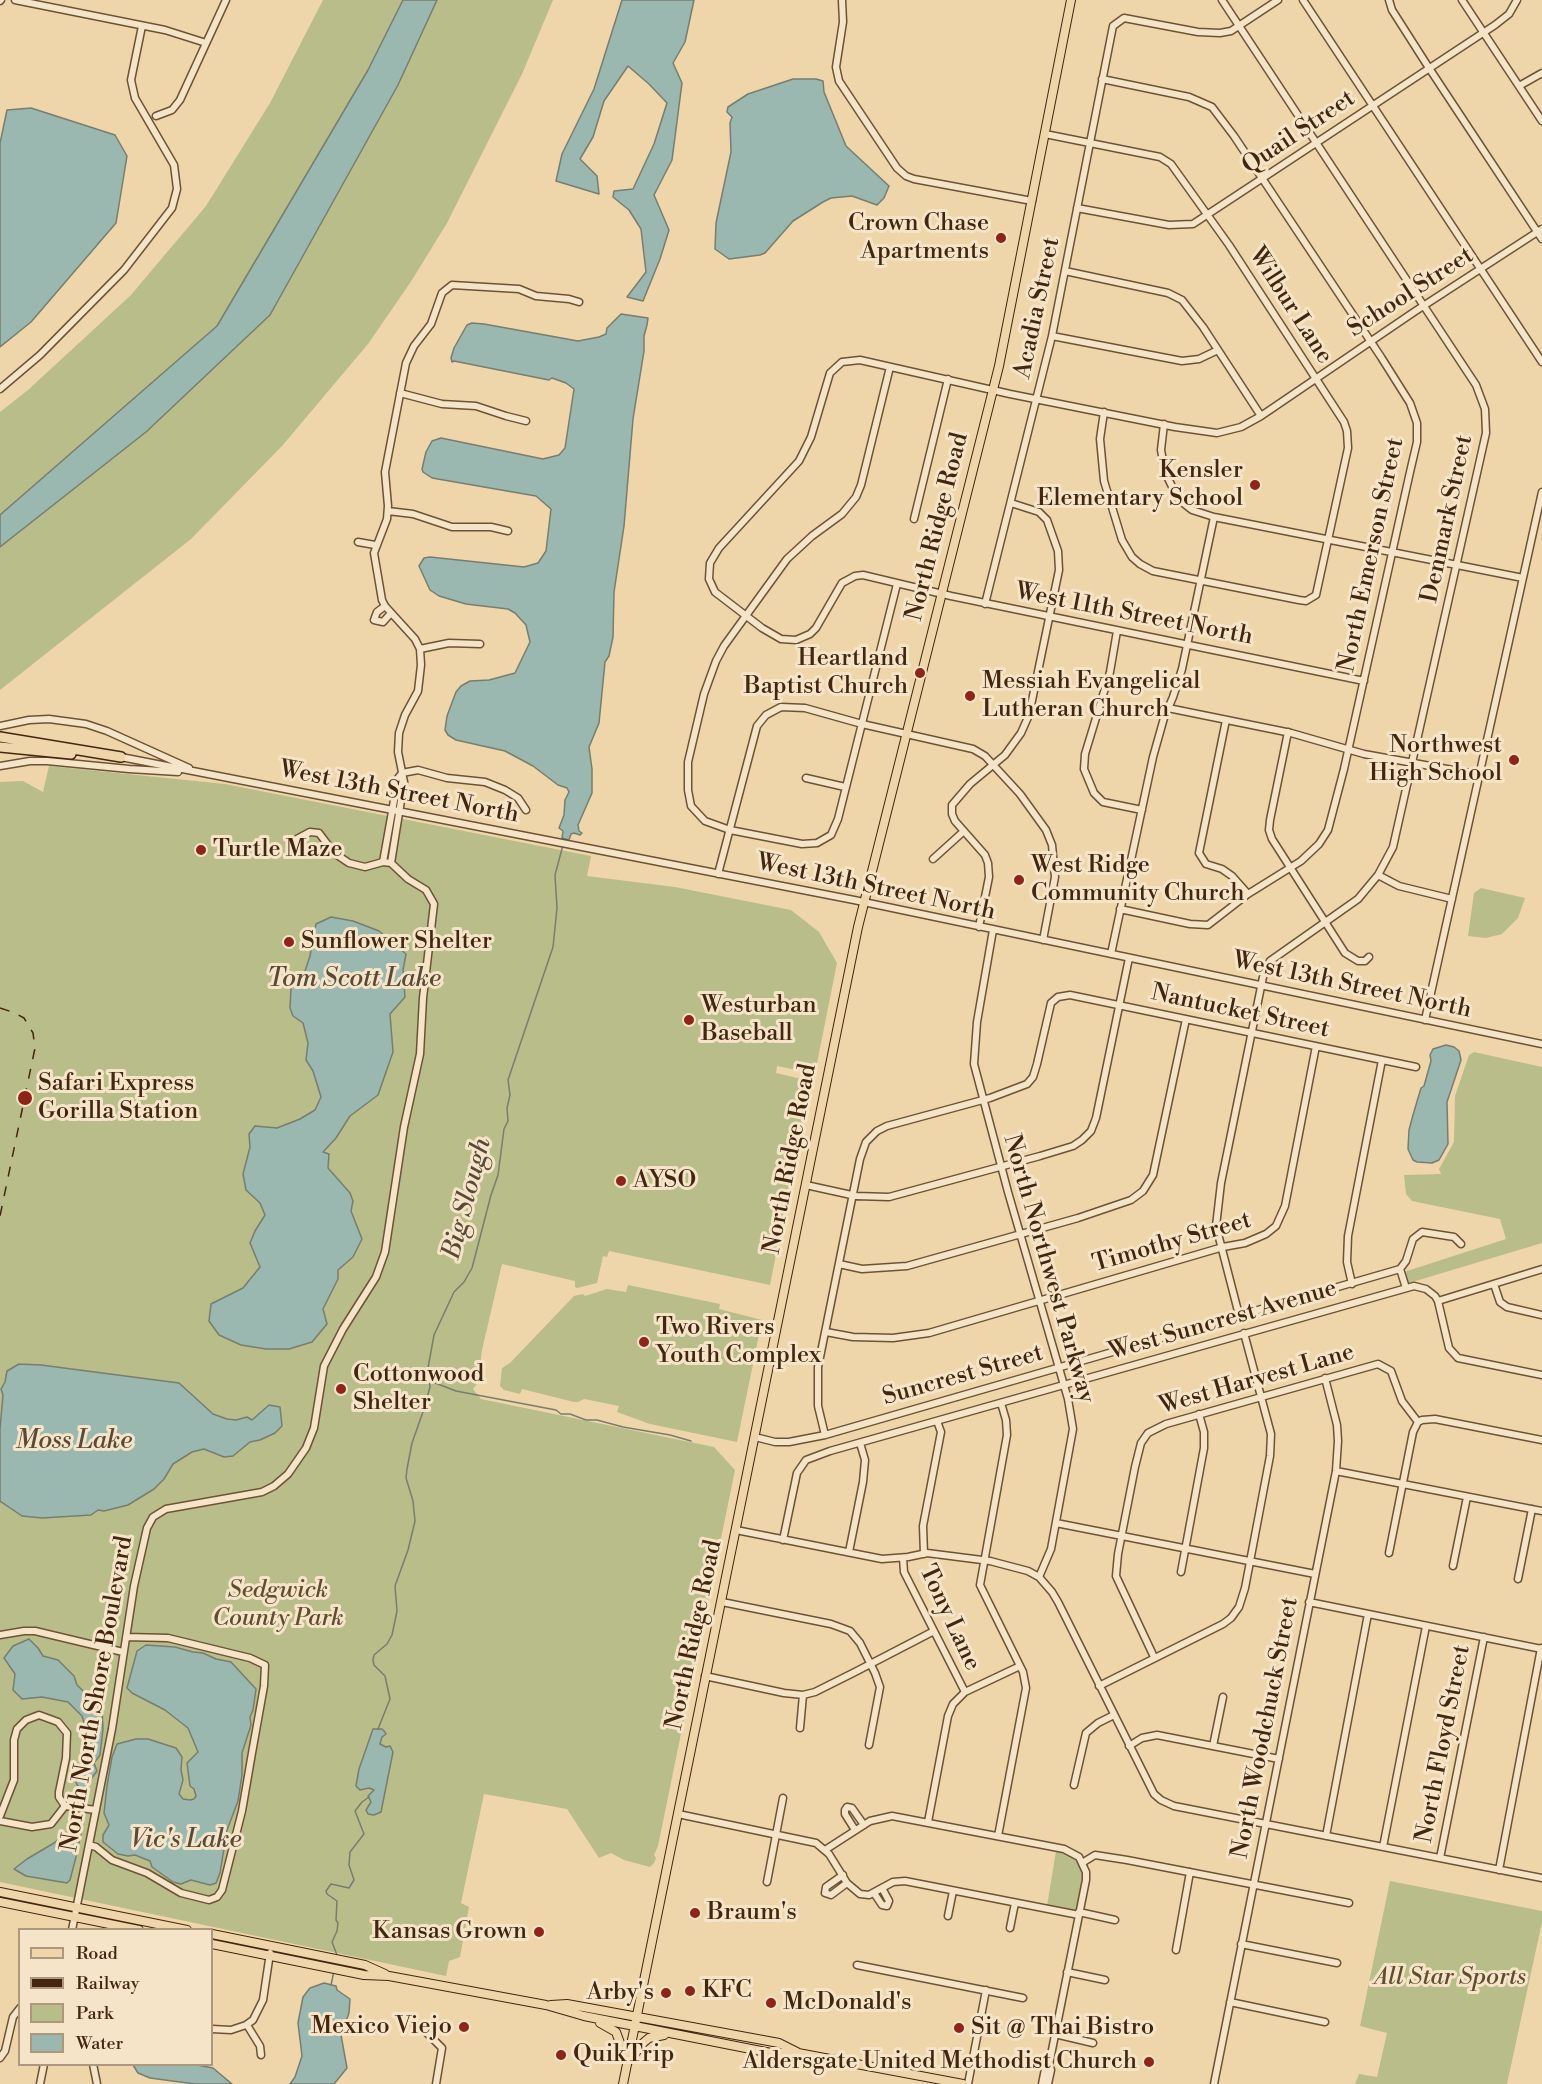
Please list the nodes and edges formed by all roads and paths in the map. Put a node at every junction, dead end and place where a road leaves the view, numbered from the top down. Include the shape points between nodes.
1 (15, 0) edge
2 (226, 0) edge
3 (842, 0) edge
4 (1071, 0) edge
5 (1222, 0) edge
6 (1278, 0) edge
7 (1303, 0) edge
8 (1389, 0) edge
9 (1462, 0) edge
10 (1517, 0) edge
11 (29, 1) edge
12 (142, 26) junction
13 (1239, 26) junction
14 (1483, 32) junction
15 (206, 43) junction
16 (1429, 68) junction
17 (1542, 73) edge
18 (1102, 79) junction
19 (1519, 86) junction
20 (1373, 105) junction
21 (156, 116) dead end
22 (1542, 121) edge
23 (1045, 134) junction
24 (1089, 143) junction
25 (1317, 143) junction
26 (1263, 179) junction
27 (1032, 201) junction
28 (1077, 208) junction
29 (1208, 215) junction
30 (1540, 231) edge
31 (1542, 239) edge
32 (1481, 269) junction
33 (1065, 271) junction
34 (579, 302) dead end
35 (1424, 306) junction
36 (1052, 336) junction
37 (1371, 341) junction
38 (1218, 350) junction
39 (1542, 362) edge
40 (890, 367) junction
41 (1316, 378) junction
42 (948, 379) junction
43 (0, 389) edge
44 (993, 390) junction
45 (400, 393) junction
46 (1037, 399) junction
47 (1104, 412) junction
48 (1261, 416) junction
49 (526, 421) dead end
50 (1164, 424) junction
51 (1542, 492) edge
52 (1011, 503) junction
53 (388, 511) junction
54 (1214, 518) junction
55 (914, 519) dead end
56 (508, 531) dead end
57 (1329, 540) junction
58 (358, 542) dead end
59 (375, 545) junction
60 (1393, 552) junction
61 (1457, 565) junction
62 (1523, 578) junction
63 (1202, 580) junction
64 (897, 584) junction
65 (941, 594) junction
66 (985, 604) junction
67 (385, 606) junction
68 (392, 613) junction
69 (746, 616) junction
70 (1051, 617) junction
71 (1117, 631) junction
72 (480, 644) dead end
73 (1187, 645) junction
74 (420, 649) junction
75 (1364, 681) junction
76 (1168, 708) junction
77 (1226, 720) junction
78 (862, 724) junction
79 (0, 726) edge
80 (1288, 732) junction
81 (907, 733) junction
82 (0, 736) edge
83 (33, 746) junction
84 (0, 747) edge
85 (1349, 750) junction
86 (121, 757) joint
87 (1413, 763) junction
88 (993, 764) junction
89 (0, 766) edge
90 (201, 773) junction
91 (402, 773) junction
92 (1479, 775) junction
93 (806, 778) dead end
94 (845, 787) junction
95 (526, 810) dead end
96 (1142, 810) junction
97 (391, 811) junction
98 (400, 813) junction
99 (730, 830) junction
100 (964, 831) junction
101 (295, 840) dead end
102 (933, 859) dead end
103 (387, 862) junction
104 (1291, 869) junction
105 (718, 874) junction
106 (1378, 876) junction
107 (1248, 894) junction
108 (1452, 899) junction
109 (864, 902) junction
110 (1120, 909) junction
111 (1325, 923) junction
112 (979, 927) junction
113 (993, 930) junction
114 (1043, 940) junction
115 (1111, 954) junction
116 (1370, 957) dead end
117 (1129, 958) junction
118 (1261, 986) junction
119 (1119, 1005) junction
120 (1186, 1019) junction
121 (1425, 1020) junction
122 (1251, 1033) junction
123 (1542, 1044) edge
124 (1316, 1047) junction
125 (1382, 1060) junction
126 (1416, 1067) dead end
127 (983, 1100) junction
128 (1001, 1167) junction
129 (806, 1185) junction
130 (853, 1195) junction
131 (1020, 1234) junction
132 (1461, 1244) dead end
133 (1222, 1247) junction
134 (839, 1264) junction
135 (1400, 1269) junction
136 (1542, 1269) edge
137 (1352, 1284) junction
138 (1494, 1284) junction
139 (1406, 1288) junction
140 (1040, 1301) junction
141 (1438, 1301) junction
142 (1542, 1315) edge
143 (1239, 1316) junction
144 (826, 1332) junction
145 (1244, 1333) junction
146 (1059, 1367) junction
147 (1542, 1375) edge
148 (1325, 1378) junction
149 (1064, 1385) junction
150 (1262, 1396) junction
151 (1001, 1403) junction
152 (1199, 1414) junction
153 (938, 1421) junction
154 (1418, 1422) junction
155 (825, 1435) junction
156 (755, 1437) junction
157 (1542, 1440) edge
158 (860, 1443) junction
159 (1336, 1471) junction
160 (1402, 1484) junction
161 (1467, 1497) junction
162 (1532, 1509) junction
163 (1542, 1511) edge
164 (1056, 1523) junction
165 (736, 1530) junction
166 (1121, 1536) junction
167 (783, 1540) junction
168 (1185, 1548) junction
169 (849, 1552) junction
170 (1389, 1553) dead end
171 (924, 1554) junction
172 (903, 1558) junction
173 (983, 1560) junction
174 (1250, 1561) junction
175 (1453, 1566) dead end
176 (1181, 1572) dead end
177 (1315, 1574) junction
178 (1039, 1577) junction
179 (1518, 1579) dead end
180 (722, 1602) junction
181 (1309, 1602) junction
182 (1368, 1614) junction
183 (1426, 1626) junction
184 (933, 1631) junction
185 (0, 1635) edge
186 (126, 1637) junction
187 (1484, 1637) junction
188 (1541, 1648) edge
189 (123, 1652) junction
190 (1154, 1657) junction
191 (870, 1664) junction
192 (1020, 1666) junction
193 (705, 1676) junction
194 (1099, 1686) junction
195 (964, 1692) junction
196 (803, 1695) junction
197 (1223, 1697) dead end
198 (1114, 1715) junction
199 (800, 1728) dead end
200 (869, 1745) dead end
201 (1129, 1746) junction
202 (1213, 1746) junction
203 (1279, 1759) junction
204 (1074, 1785) dead end
205 (783, 1797) dead end
206 (65, 1806) junction
207 (96, 1810) junction
208 (678, 1814) junction
209 (0, 1816) edge
210 (0, 1821) edge
211 (928, 1822) junction
212 (864, 1825) junction
213 (1265, 1825) junction
214 (855, 1830) junction
215 (776, 1834) junction
216 (998, 1836) junction
217 (1326, 1836) junction
218 (89, 1845) junction
219 (1383, 1847) junction
220 (825, 1850) junction
221 (1440, 1858) junction
222 (1082, 1863) junction
223 (1499, 1870) junction
224 (1190, 1872) junction
225 (843, 1875) junction
226 (1542, 1878) edge
227 (767, 1882) dead end
228 (848, 1882) junction
229 (1253, 1885) junction
230 (882, 1888) junction
231 (953, 1891) junction
232 (0, 1892) edge
233 (874, 1893) junction
234 (0, 1902) edge
235 (1015, 1903) junction
236 (1349, 1904) dead end
237 (76, 1907) junction
238 (1079, 1914) junction
239 (948, 1916) dead end
240 (74, 1917) junction
241 (1114, 1920) dead end
242 (72, 1928) edge
243 (134, 1928) edge
244 (182, 1928) edge
245 (1010, 1928) dead end
246 (213, 1935) edge
247 (213, 1944) edge
248 (1242, 1944) junction
249 (270, 1946) junction
250 (1176, 1950) dead end
251 (269, 1956) junction
252 (1336, 1963) dead end
253 (857, 1965) dead end
254 (1067, 1972) junction
255 (389, 1976) junction
256 (1105, 1980) dead end
257 (986, 1990) junction
258 (1023, 1998) dead end
259 (1230, 2002) junction
260 (546, 2005) junction
261 (18, 2010) edge
262 (584, 2016) junction
263 (635, 2022) junction
264 (1325, 2022) dead end
265 (413, 2023) dead end
266 (247, 2025) junction
267 (213, 2029) edge
268 (671, 2034) junction
269 (1055, 2034) junction
270 (1093, 2043) dead end
271 (798, 2052) junction
272 (261, 2055) dead end
273 (0, 2058) edge
274 (627, 2063) junction
275 (1049, 2065) junction
276 (44, 2066) edge
277 (93, 2066) edge
278 (919, 2081) edge
279 (40, 2084) edge
280 (97, 2084) edge
281 (436, 2084) edge
282 (623, 2084) edge
283 (963, 2084) edge
284 (968, 2084) edge
285 (1042, 2084) edge
286 (1048, 2084) edge
287 (1214, 2084) edge

1 - 11 street
2 - 15 street
3 - 27 street via 836,67 839,81 901,173 914,179
4 - 23 main road, North Ridge Road
5 - 13 street, Denmark Street
6 - 13 street
7 - 20 street
8 - 16 street
9 - 14 street
10 - 14 street, Quail Street via 1509,14
11 - 12 street
12 - 15 street
12 - 43 street via 131,80 135,98 174,165 177,189 172,208 118,277 49,347
13 - 18 street, Acadia Street via 1211,34 1124,18 1113,26
13 - 25 street, Denmark Street
14 - 16 street, Quail Street
14 - 19 street
15 - 21 street via 176,107
16 - 20 street, Quail Street
16 - 30 street
17 - 19 street
18 - 24 street, Acadia Street
18 - 26 street, North Emerson Street via 1190,97 1212,107
19 - 22 street
20 - 25 street, Quail Street
20 - 32 street
23 - 24 street, Wilbur Lane
23 - 27 main road, North Ridge Road
24 - 28 street, Acadia Street
24 - 29 street, Wilbur Lane via 1167,160
25 - 26 street, Quail Street
25 - 35 street, Denmark Street
26 - 29 street, Quail Street
26 - 37 street, North Emerson Street
27 - 44 main road, North Ridge Road
28 - 29 street, Quail Street via 1176,226 1189,225
28 - 33 street, Acadia Street
29 - 41 street, Wilbur Lane
30 - 31 street
30 - 32 street, School Street
32 - 35 street, School Street
32 - 39 street
33 - 36 street, Acadia Street
33 - 38 street via 1176,296 1190,307
34 - 45 street via 536,296 519,288 453,285 442,293 431,324 410,354
35 - 37 street, School Street
35 - 61 street, Denmark Street via 1476,385 1485,409 1486,433
36 - 38 street via 1182,361 1199,359
36 - 46 street, Acadia Street
37 - 41 street, School Street
37 - 60 street, North Emerson Street via 1410,403 1417,423
38 - 48 street
40 - 42 street
40 - 69 street via 856,497 842,514 787,560
40 - 69 street, West 11th Street North via 860,360 836,366 830,373 811,437 799,461 719,548 710,563 709,577 715,592
41 - 48 street, School Street
41 - 57 street, Wilbur Lane via 1344,422 1348,441
42 - 44 street, School Street
42 - 55 street
44 - 46 street, School Street
44 - 65 main road, North Ridge Road
45 - 49 street via 442,404 476,406
45 - 53 street via 385,472
46 - 47 street, School Street
46 - 52 street, Acadia Street
47 - 50 street, School Street
47 - 63 street via 1100,439 1104,481 1126,548 1140,564 1153,571
48 - 50 street, School Street via 1241,427 1217,433
50 - 54 street via 1161,450 1174,494 1186,507
51 - 62 street
52 - 66 street, Acadia Street
52 - 70 street via 1039,512 1055,539 1059,570
53 - 56 street via 413,514 452,527
53 - 59 street
54 - 57 street
54 - 63 street
57 - 60 street
57 - 63 street, Wilbur Lane via 1316,595 1306,601
58 - 59 street
59 - 67 street via 374,560
60 - 61 street
60 - 75 street, North Emerson Street
61 - 62 street
61 - 87 street, Denmark Street
62 - 92 street
63 - 73 street
64 - 65 street, West 11th Street North
64 - 69 street, West 11th Street North via 863,575 849,578 837,589 816,628 796,640 773,635
64 - 78 street
65 - 66 street, West 11th Street North
65 - 81 main road, North Ridge Road
66 - 70 street, West 11th Street North
67 - 68 street
67 - 68 street via 374,620 383,622
68 - 74 street
69 - 99 street via 724,646 709,678 688,762 689,798 694,811 705,821
70 - 71 street, West 11th Street North
70 - 88 street via 1029,715 1014,745
71 - 73 street, West 11th Street North
71 - 96 street via 1084,769 1102,802
72 - 74 street via 449,643
73 - 75 street, West 11th Street North
73 - 76 street
74 - 91 street via 420,683 399,733
75 - 85 street, North Emerson Street
76 - 77 street
76 - 96 street
77 - 80 street
77 - 107 street via 1199,854 1206,864 1232,876
78 - 81 street
78 - 94 street
78 - 99 street via 795,706 777,708 760,720 753,733
79 - 90 street, West 13th Street North via 49,719 86,724
80 - 85 street
80 - 104 street via 1269,830
81 - 88 street via 973,749
81 - 109 main road, North Ridge Road
82 - 83 highway
83 - 84 highway
83 - 86 highway
85 - 87 street
85 - 104 street, North Emerson Street via 1328,830 1311,853
86 - 90 street, West 13th Street North
87 - 92 street
87 - 106 street, Denmark Street via 1396,838
88 - 100 street via 954,802 953,818
88 - 114 street via 1027,803 1052,846 1055,877
89 - 90 street, West 13th Street North via 47,761
90 - 97 street, West 13th Street North
91 - 95 street via 418,770 485,782 518,798
91 - 97 street
91 - 98 street
92 - 108 street
93 - 94 street
94 - 99 street via 835,828 823,841 802,844
96 - 110 street
97 - 98 street, West 13th Street North
97 - 103 street
98 - 103 street
98 - 105 street, West 13th Street North
99 - 105 street
100 - 102 street
100 - 112 street via 985,855 990,870
101 - 103 street via 310,832 319,833 334,853 349,863 365,867
103 - 186 street, North North Shore Boulevard via 429,893 435,910 418,1070 404,1127 382,1265 324,1366 314,1428 288,1474 262,1492 170,1508 149,1523
104 - 107 street, North Emerson Street
104 - 111 street
105 - 109 street, West 13th Street North
106 - 108 street via 1399,886
106 - 111 street, Denmark Street via 1358,899
107 - 110 street, North Emerson Street via 1208,926
108 - 121 street
109 - 112 street, West 13th Street North
109 - 129 main road, North Ridge Road
110 - 115 street
111 - 116 street via 1349,957 1358,961
111 - 118 street, Denmark Street via 1270,960
112 - 113 street, West 13th Street North
113 - 114 street, West 13th Street North
113 - 127 street, North Northwest Parkway via 974,1064
114 - 115 street, West 13th Street North
115 - 117 street, West 13th Street North
117 - 118 street, West 13th Street North
117 - 119 street
118 - 121 street, West 13th Street North
118 - 122 street, Denmark Street
119 - 120 street, Nantucket Street
119 - 127 street, Nantucket Street via 1070,995 1058,997 1051,1003 1033,1077 1017,1089
119 - 128 street via 1091,1131 1073,1146
120 - 122 street, Nantucket Street
120 - 131 street via 1153,1175 1143,1191 1118,1206
121 - 123 street, West 13th Street North
122 - 124 street, Nantucket Street
122 - 133 street, Denmark Street via 1221,1183 1216,1226
124 - 125 street, Nantucket Street
124 - 133 street, Timothy Street via 1280,1219 1266,1234
125 - 126 street, Nantucket Street
125 - 137 street via 1348,1236 1347,1262
127 - 128 street, North Northwest Parkway
127 - 130 street via 877,1131 863,1148
128 - 130 street via 889,1197
128 - 131 street, North Northwest Parkway
129 - 130 street
129 - 156 main road, North Ridge Road
130 - 134 street
131 - 134 street via 907,1266 862,1269
131 - 140 street, North Northwest Parkway
132 - 135 street via 1454,1237 1422,1232 1413,1239
133 - 140 street, Timothy Street
133 - 143 street, Denmark Street
134 - 144 street
135 - 137 street, West Suncrest Avenue
135 - 139 street
136 - 138 street
137 - 143 street, Suncrest Street
138 - 141 street
138 - 142 street via 1500,1302 1507,1307
139 - 141 street, West Suncrest Avenue via 1414,1286 1431,1292
139 - 145 street, West Suncrest Avenue
140 - 144 street, Timothy Street via 929,1333 893,1338
140 - 146 street, North Northwest Parkway
141 - 147 street via 1449,1348 1458,1358
143 - 146 street, Suncrest Street
144 - 155 street via 818,1367 818,1406
145 - 149 street, West Suncrest Avenue
145 - 150 street
146 - 149 street, North Northwest Parkway
146 - 155 street, Suncrest Street
148 - 150 street, West Harvest Lane
148 - 154 street, West Harvest Lane via 1372,1365 1384,1366 1391,1371 1402,1401
148 - 159 street, North Woodchuck Street via 1337,1425
149 - 151 street, West Suncrest Avenue
149 - 164 street, North Northwest Parkway via 1073,1429
150 - 152 street, West Harvest Lane
150 - 174 street via 1271,1434 1270,1455
151 - 153 street, West Suncrest Avenue
151 - 173 street via 1007,1435
152 - 166 street, West Harvest Lane via 1155,1427 1144,1438
152 - 168 street via 1204,1448
153 - 158 street, West Suncrest Avenue
153 - 171 street, Tony Lane via 941,1431 923,1526
154 - 157 street via 1435,1419
154 - 160 street
155 - 156 street, Suncrest Street via 789,1442
156 - 165 main road, North Ridge Road
158 - 167 street, West Suncrest Avenue via 806,1460 797,1473
158 - 169 street via 865,1460 863,1482
159 - 160 street
159 - 177 street, North Woodchuck Street
160 - 161 street
160 - 170 street
161 - 162 street
161 - 175 street
162 - 163 street
162 - 179 street
164 - 166 street
164 - 178 street, North Northwest Parkway via 1052,1549
165 - 167 street
165 - 180 main road, North Ridge Road
166 - 168 street
166 - 190 street via 1116,1576
167 - 169 street
168 - 174 street
168 - 176 street
169 - 172 street
171 - 172 street
171 - 173 street
172 - 184 street, Tony Lane via 904,1572
173 - 178 street
173 - 192 street via 980,1585
174 - 177 street
174 - 190 street via 1239,1607 1231,1618
177 - 181 street, North Woodchuck Street
178 - 194 street via 1052,1592
180 - 191 street via 842,1626 860,1643
180 - 193 main road, North Ridge Road
181 - 182 street
181 - 203 street, North Woodchuck Street
182 - 183 street
182 - 217 street
183 - 187 street
183 - 219 street
184 - 191 street
184 - 195 street, Tony Lane
185 - 189 street via 35,1631
186 - 189 street, North North Shore Boulevard
186 - 218 street via 168,1638 265,1665 242,1811 222,1890 209,1900 181,1893
187 - 188 street
187 - 221 street, North Floyd Street
188 - 223 street
189 - 207 street, North North Shore Boulevard
190 - 194 street
191 - 196 street
191 - 200 street via 880,1687
192 - 195 street
192 - 216 street via 1026,1688
193 - 196 street
193 - 208 main road, North Ridge Road
194 - 198 street
195 - 211 street via 948,1716
196 - 199 street
197 - 202 street
198 - 201 street
198 - 204 street via 1086,1733
201 - 202 street via 1157,1735
201 - 213 street via 1161,1800 1187,1810
202 - 203 street
203 - 213 street, North Woodchuck Street
205 - 215 street
206 - 207 street
206 - 209 street via 58,1792 67,1733 58,1722 39,1715 17,1729 14,1780
206 - 210 street via 47,1826
207 - 218 street, North North Shore Boulevard
208 - 215 street
208 - 263 main road, North Ridge Road
211 - 212 street via 885,1816
211 - 216 street
212 - 214 street
212 - 214 street via 852,1808 847,1808 845,1815
213 - 217 street
213 - 229 street, North Woodchuck Street
214 - 220 street
215 - 220 street via 811,1841
215 - 227 street
216 - 222 street via 1064,1849
217 - 219 street
218 - 237 street, North North Shore Boulevard
219 - 221 street
220 - 225 street
221 - 223 street
222 - 224 street via 1095,1855
222 - 238 street via 1086,1880
223 - 226 street
224 - 229 street
224 - 250 street
225 - 228 street
225 - 228 street via 826,1887 825,1893 831,1895
228 - 233 street via 860,1894
229 - 236 street
229 - 248 street, North Woodchuck Street
230 - 231 street via 905,1881
230 - 233 street
230 - 233 street via 890,1901 887,1906
231 - 235 street
231 - 239 street
232 - 237 main road
234 - 240 main road
235 - 238 street
235 - 245 street
237 - 240 street, North North Shore Boulevard
237 - 244 main road
238 - 241 street
238 - 254 street
240 - 242 street, North North Shore Boulevard
240 - 243 main road
246 - 249 main road
247 - 251 main road
248 - 252 street
248 - 259 street, North Woodchuck Street
249 - 251 street
249 - 255 main road via 365,1965
251 - 255 main road
251 - 266 street via 263,2000
253 - 257 street
254 - 256 street
254 - 269 street
255 - 260 main road
257 - 258 street
257 - 284 street
259 - 264 street
259 - 287 street, North Woodchuck Street
260 - 262 main road
260 - 263 main road via 567,2004
261 - 273 street via 12,2017
262 - 263 main road
262 - 274 main road via 616,2032
263 - 268 main road
263 - 271 main road via 779,2043
263 - 274 main road, North Ridge Road
265 - 281 street via 442,2049
266 - 267 street via 231,2030
266 - 272 street
268 - 271 main road via 777,2054
268 - 274 main road via 649,2038
269 - 270 street
269 - 275 street
271 - 278 main road
274 - 282 main road, North Ridge Road
275 - 285 street
275 - 286 street
276 - 279 street
277 - 280 street
278 - 283 main road

